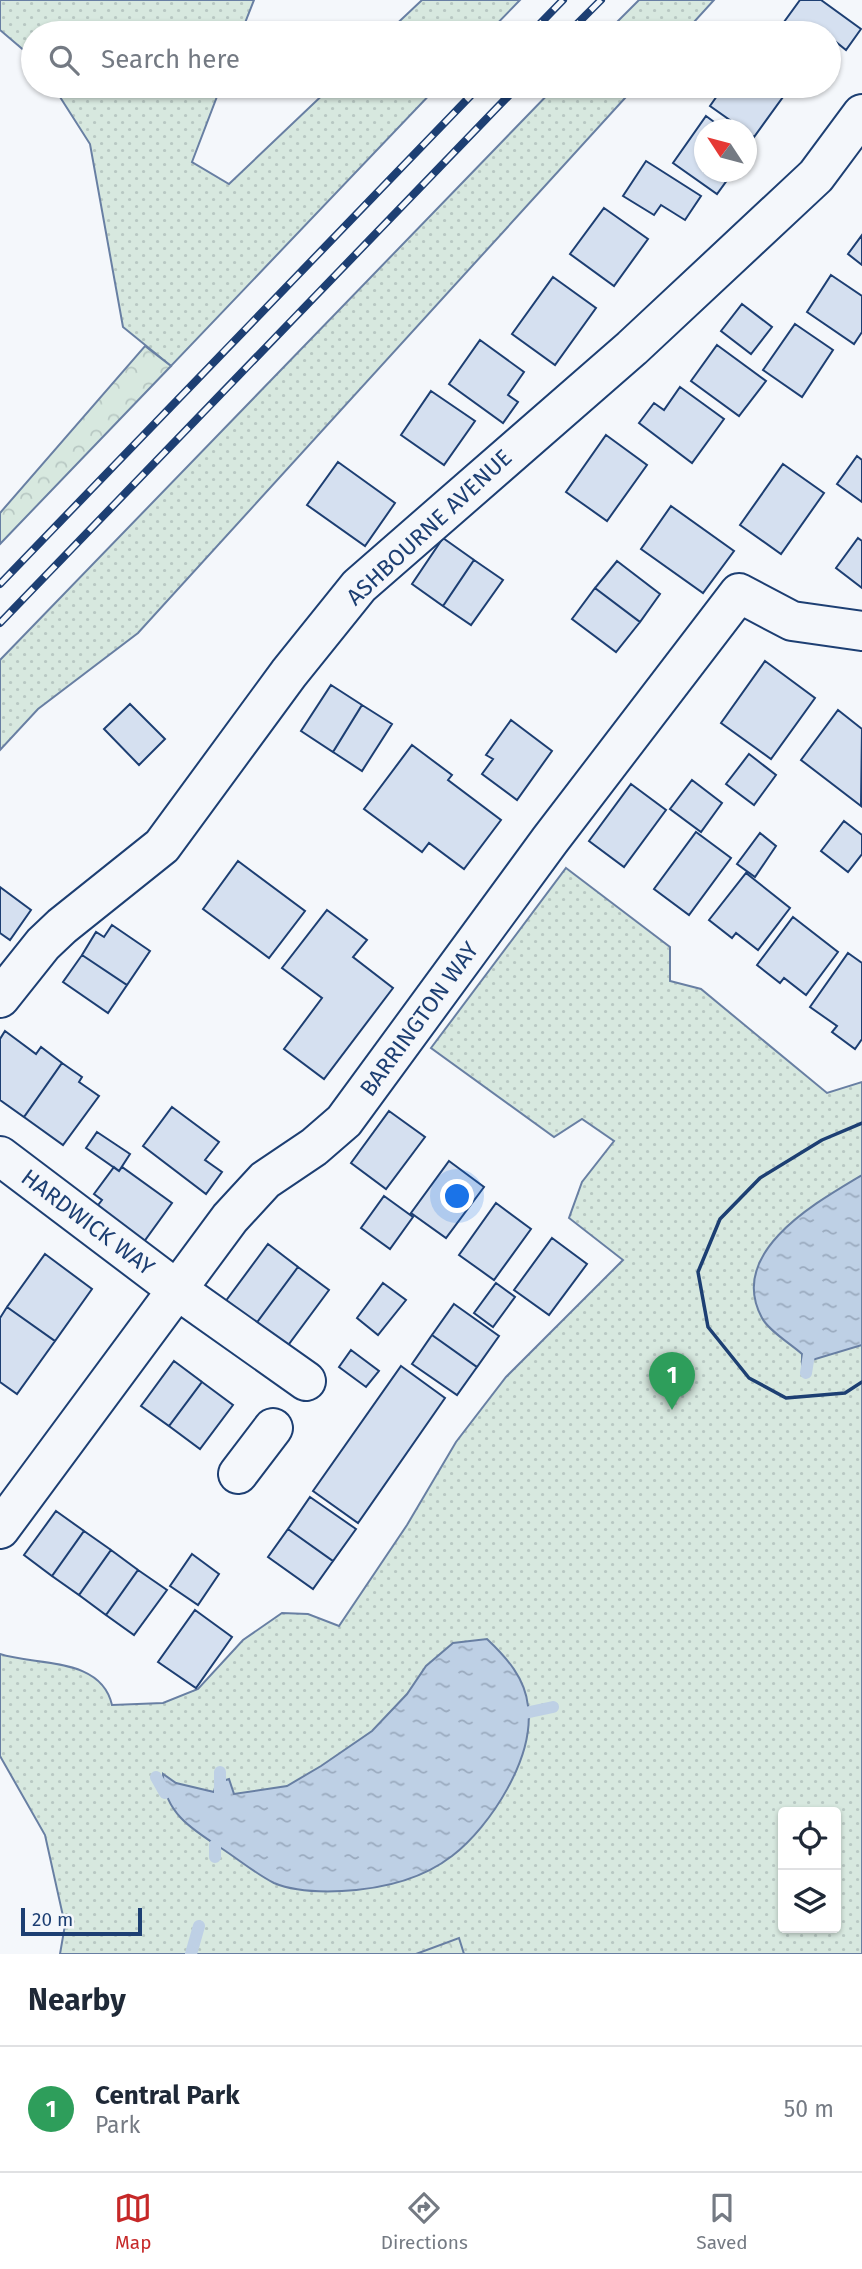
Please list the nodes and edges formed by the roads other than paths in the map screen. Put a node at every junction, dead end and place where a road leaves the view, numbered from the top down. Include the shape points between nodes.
1 (862, 114) edge
2 (862, 631) edge
3 (0, 998) edge
4 (0, 1156) edge
5 (176, 1289) junction
6 (306, 1381) dead end
7 (273, 1428) dead end
8 (238, 1474) dead end
9 (0, 1530) edge

1 - 3 street, ASHBOURNE AVENUE via 816,177 632,348 359,586 162,846 62,926
2 - 5 street, BARRINGTON WAY via 792,621 739,593 344,1121 265,1180
4 - 5 street, HARDWICK WAY
5 - 6 street, HARDWICK WAY
5 - 9 street, BARRINGTON WAY
7 - 8 street

